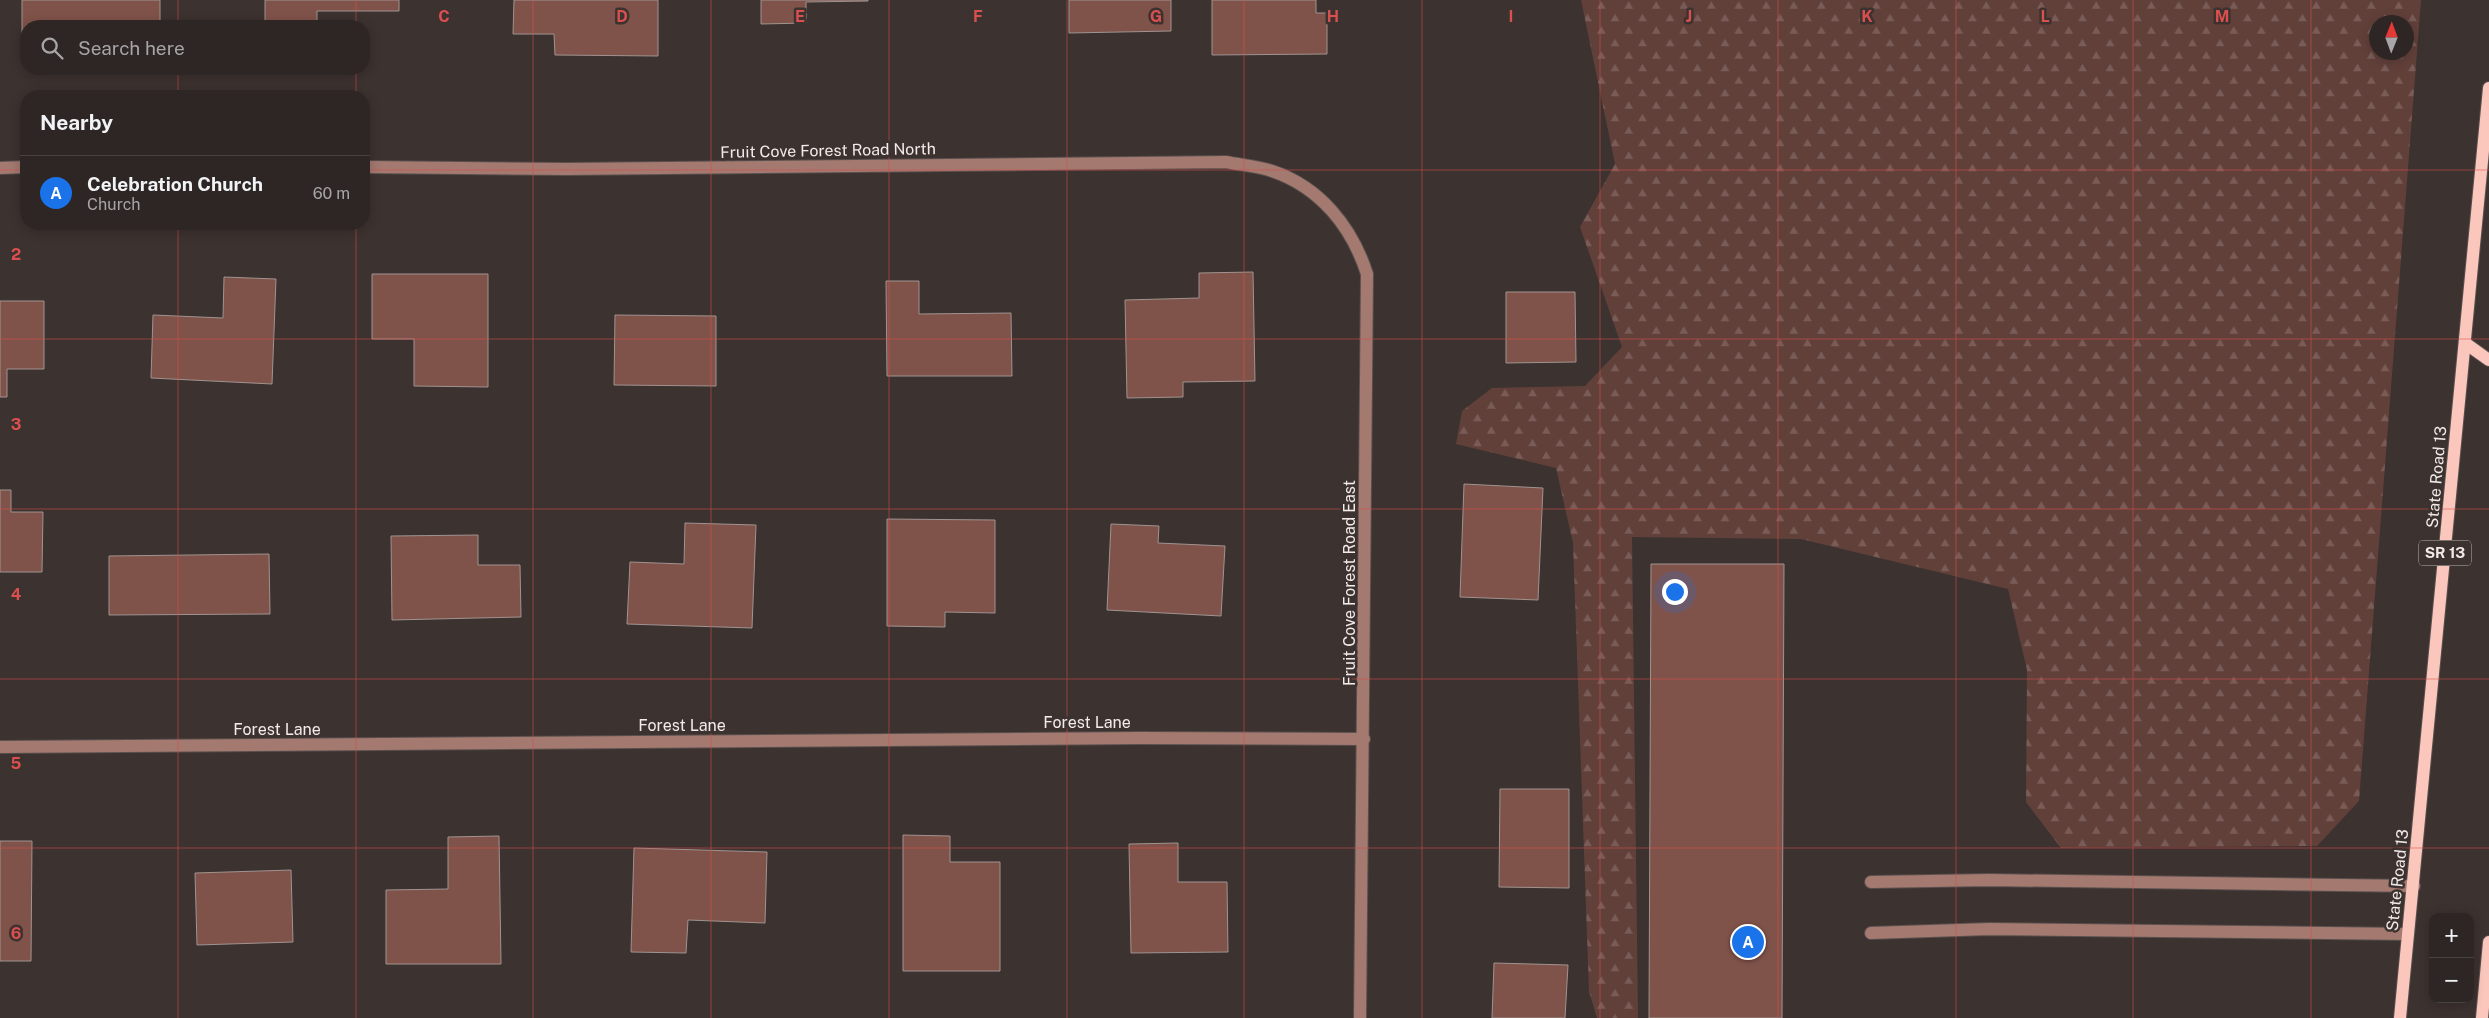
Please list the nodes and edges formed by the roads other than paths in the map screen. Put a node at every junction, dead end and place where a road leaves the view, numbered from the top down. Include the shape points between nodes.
1 (2489, 88) edge
2 (370, 167) edge
3 (0, 168) edge
4 (20, 168) edge
5 (1290, 178) joint
6 (2465, 344) junction
7 (2489, 360) edge
8 (1364, 739) junction
9 (0, 747) edge
10 (1871, 882) dead end
11 (2414, 886) junction
12 (1871, 932) dead end
13 (2408, 934) junction
14 (2489, 942) edge
15 (1360, 1018) edge
16 (2400, 1018) edge
17 (2482, 1018) edge

1 - 6 main road, State Road 13 / SR 13
2 - 5 street, Fruit Cove Forest Road North via 566,169 1226,162 1270,170
3 - 4 street
5 - 8 street, Fruit Cove Forest Road East via 1326,203 1341,220 1368,274
6 - 7 main road
6 - 11 main road, State Road 13 / SR 13
8 - 9 street, Forest Lane
8 - 15 street, Fruit Cove Forest Road East
10 - 11 street
11 - 13 main road, State Road 13 / SR 13
12 - 13 street via 1988,929
13 - 16 main road, State Road 13 / SR 13
14 - 17 main road

